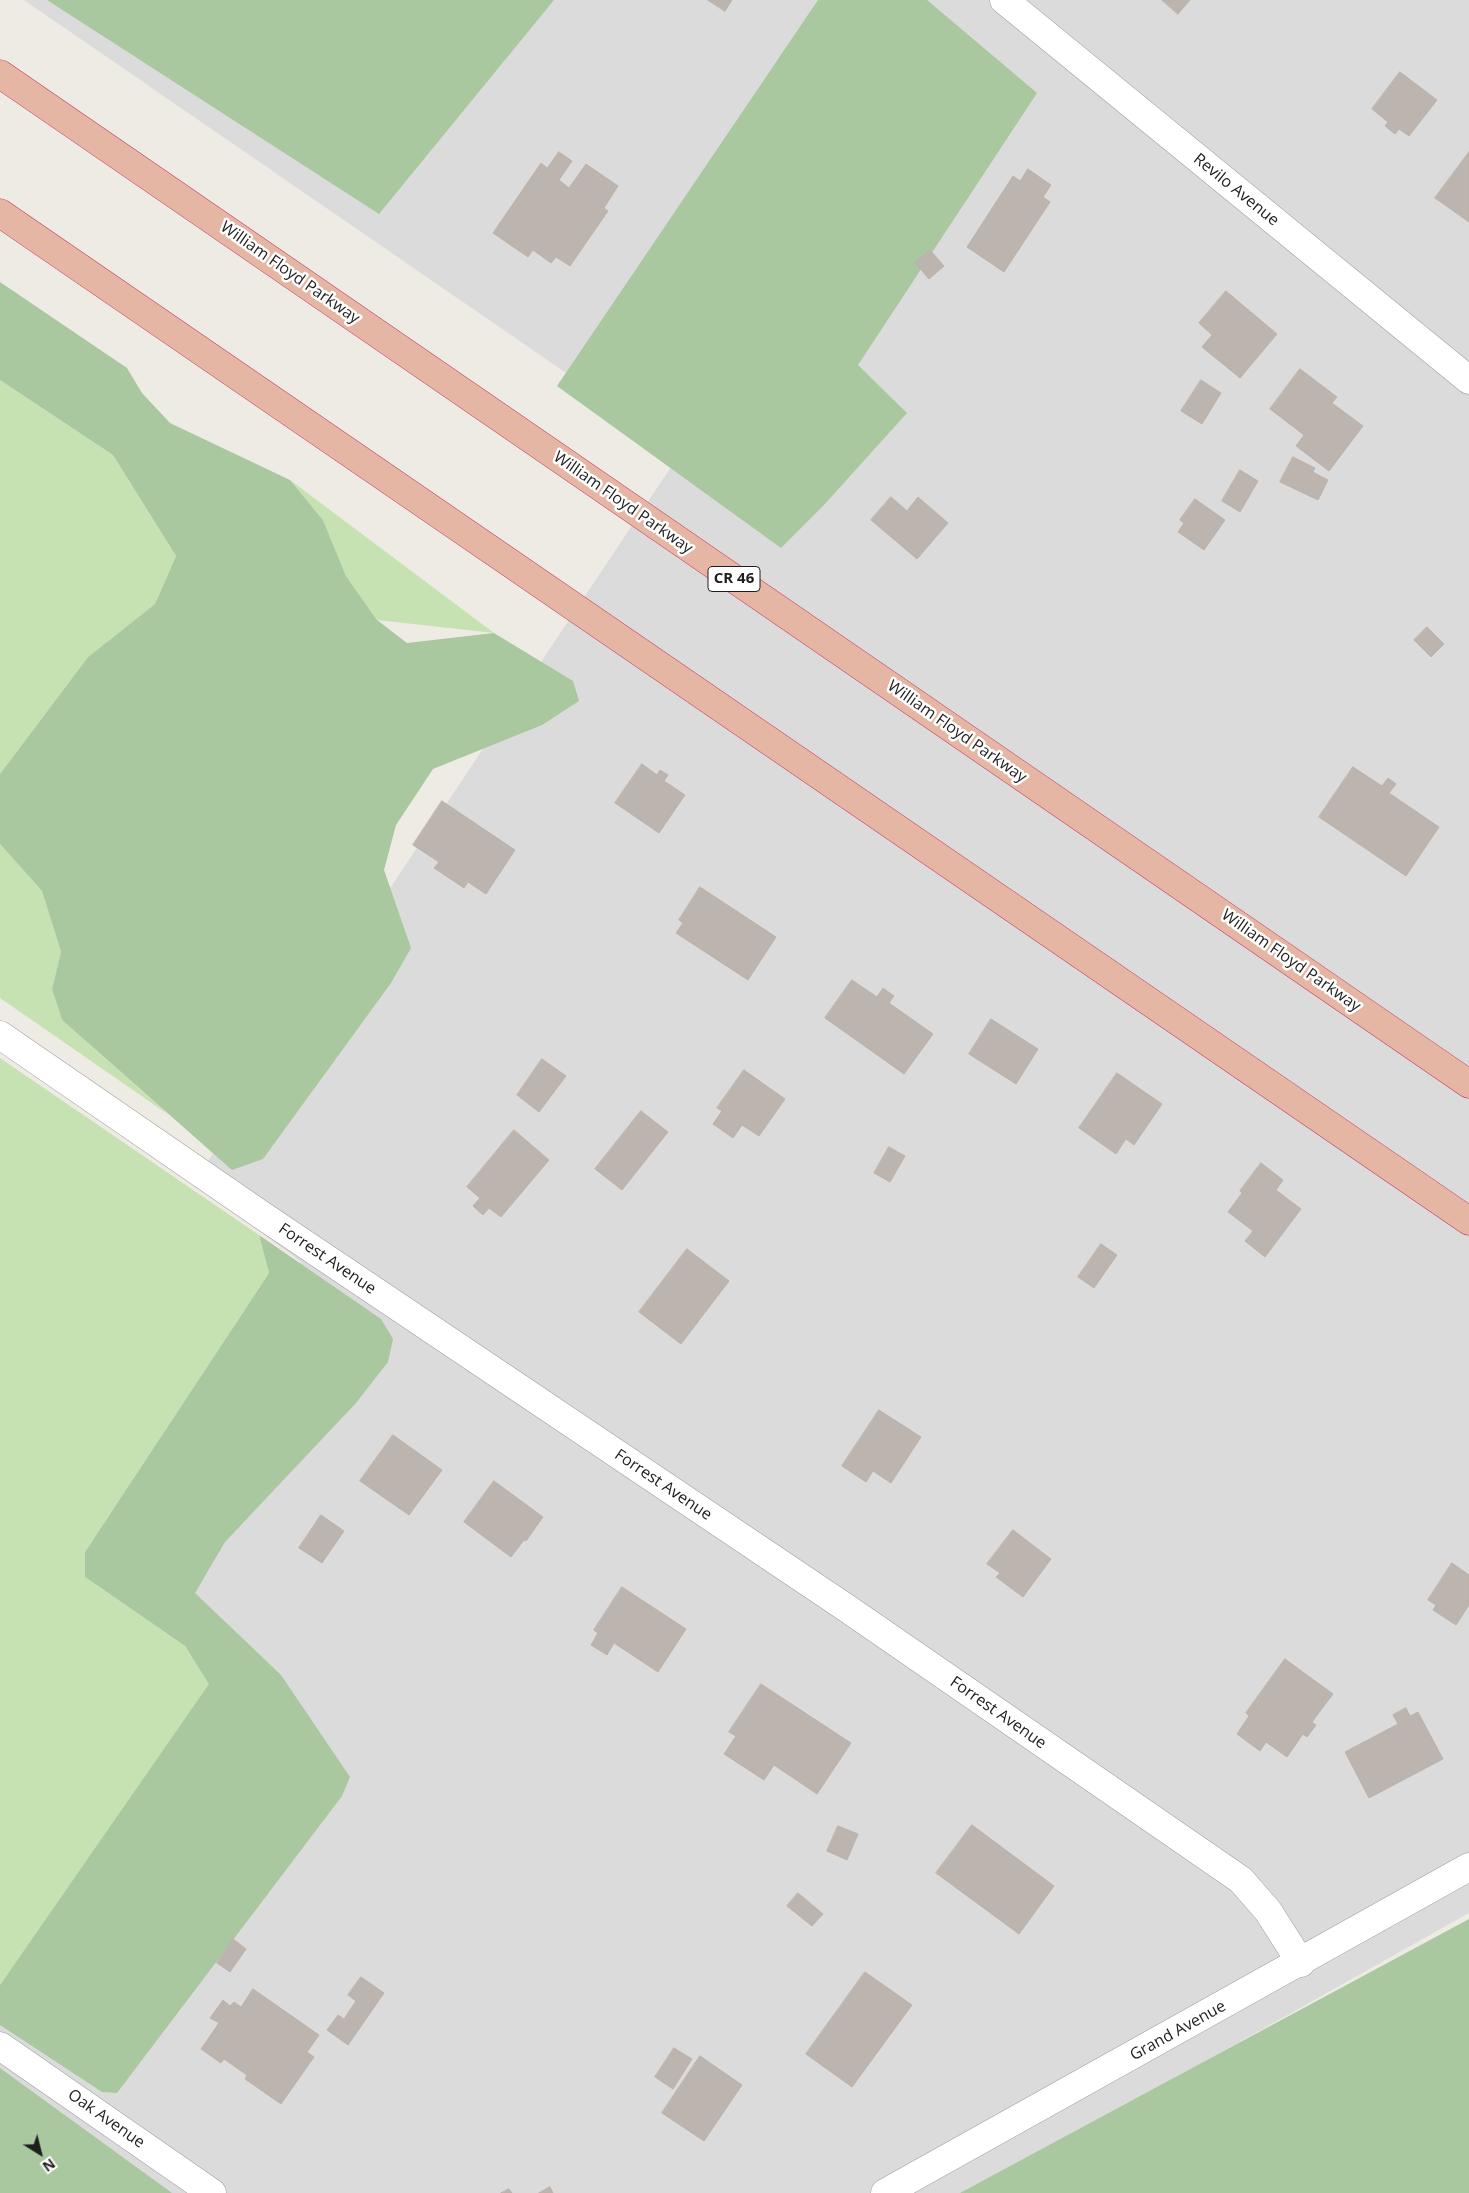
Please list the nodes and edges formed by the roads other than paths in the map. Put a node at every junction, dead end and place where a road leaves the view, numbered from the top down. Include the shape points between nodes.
1 (1004, 0) edge
2 (0, 74) edge
3 (0, 213) edge
4 (1469, 380) edge
5 (0, 1035) edge
6 (1469, 1084) edge
7 (1469, 1221) edge
8 (1469, 1867) edge
9 (1300, 1963) junction
10 (0, 2046) edge
11 (212, 2193) edge
12 (885, 2193) edge

1 - 4 street, Revilo Avenue
2 - 6 highway, William Floyd Parkway / CR 46
3 - 7 highway
5 - 9 street, Forrest Avenue via 845,1607 1241,1880 1268,1911
8 - 9 street, Grand Avenue
9 - 12 street, Grand Avenue
10 - 11 street, Oak Avenue

